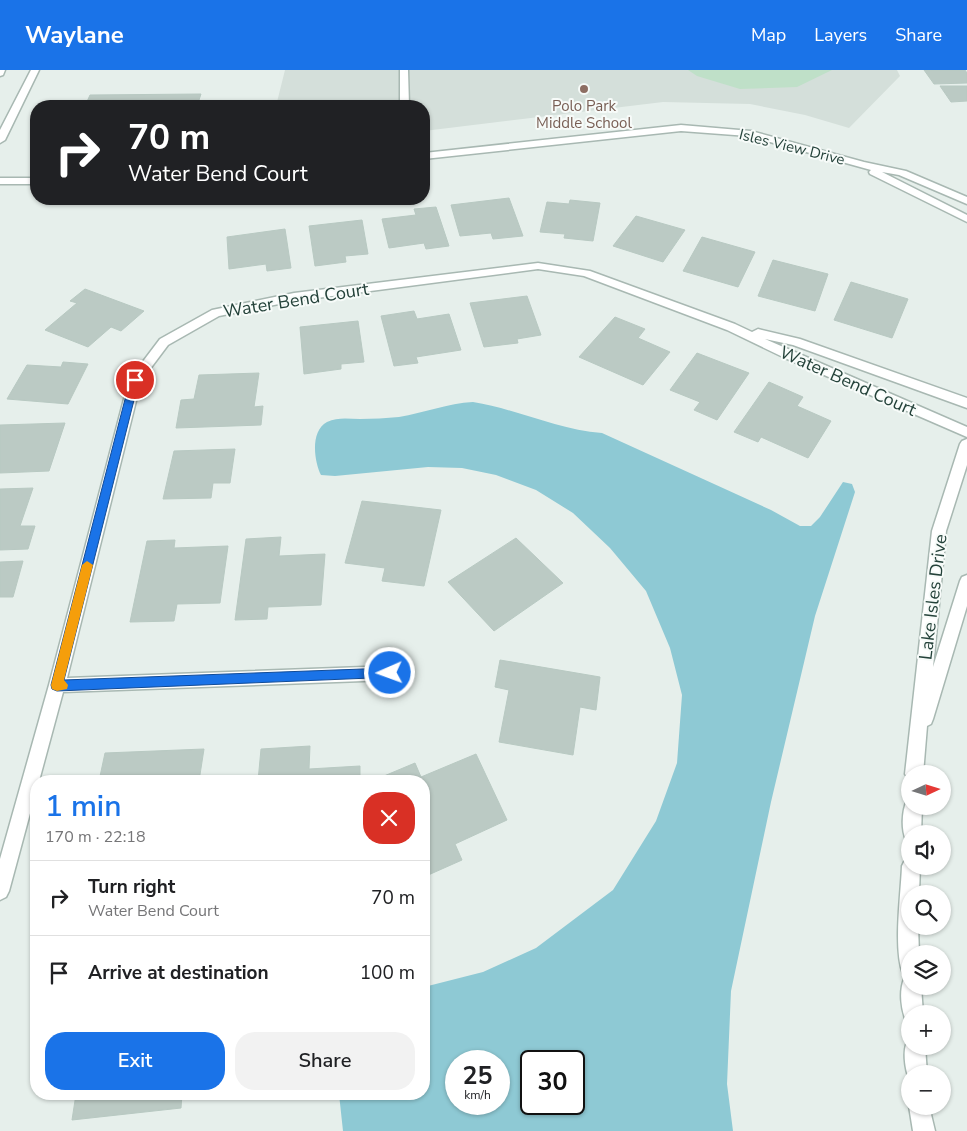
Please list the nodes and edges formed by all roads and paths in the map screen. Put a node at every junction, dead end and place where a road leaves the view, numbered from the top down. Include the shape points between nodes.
1 (35, 70) edge
2 (404, 70) edge
3 (405, 100) edge
4 (0, 140) edge
5 (430, 155) edge
6 (862, 165) junction
7 (30, 181) edge
8 (0, 182) edge
9 (967, 201) edge
10 (967, 219) edge
11 (731, 327) junction
12 (967, 403) edge
13 (967, 432) edge
14 (967, 444) edge
15 (967, 581) edge
16 (390, 673) dead end
17 (57, 685) junction
18 (915, 754) junction
19 (914, 765) edge
20 (32, 775) edge
21 (30, 783) edge
22 (911, 875) edge
23 (0, 891) edge
24 (909, 945) edge
25 (921, 1115) edge
26 (924, 1131) edge

1 - 4 street
2 - 3 street
5 - 6 street, Isles View Drive via 681,128 748,133
6 - 9 street, Isles View Drive via 902,173
6 - 10 street, Isles View Drive
7 - 8 street
11 - 12 street, Water Bend Court via 796,342
11 - 13 street, Water Bend Court via 790,356
11 - 17 street, Water Bend Court via 586,273 538,266 294,297 216,313 164,342 135,380
14 - 18 street, Lake Isles Drive via 939,531
15 - 18 street, Lake Isles Drive
16 - 17 street
17 - 20 street, Water Bend Court
18 - 19 street, Lake Isles Drive
21 - 23 street, Water Bend Court
22 - 24 street
25 - 26 street

